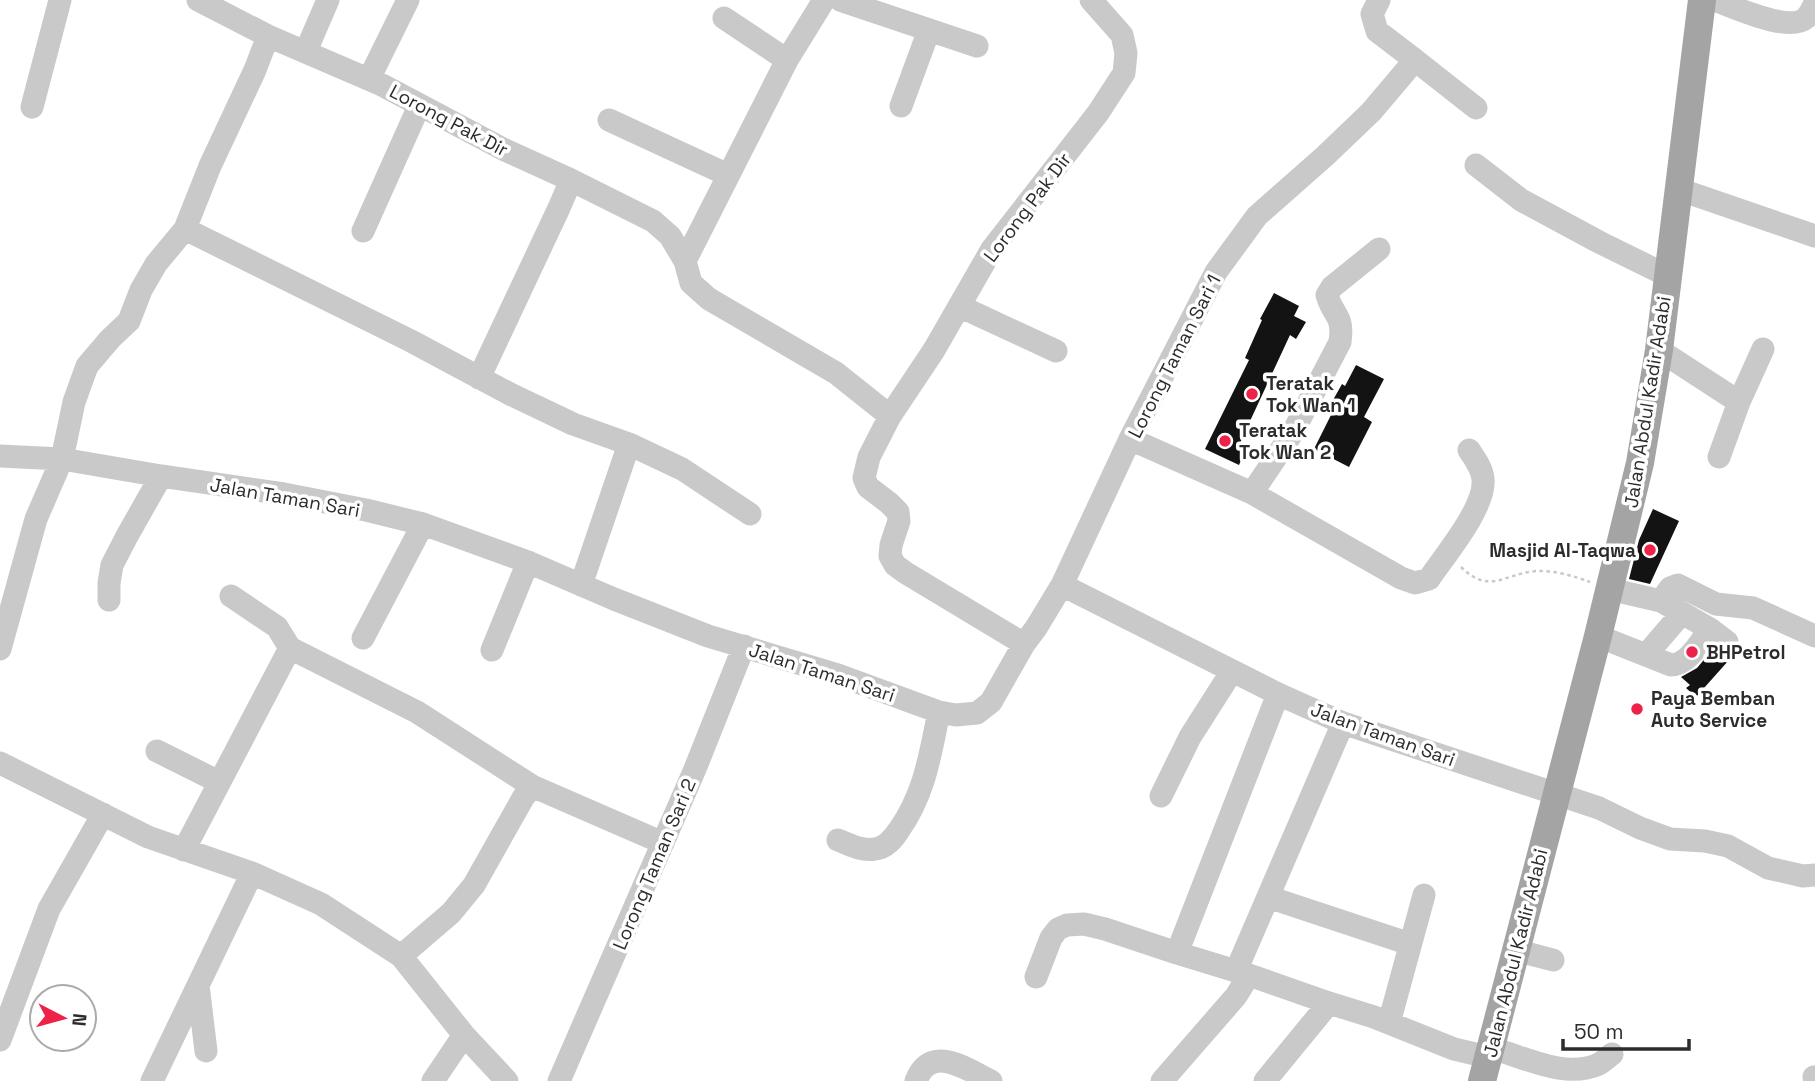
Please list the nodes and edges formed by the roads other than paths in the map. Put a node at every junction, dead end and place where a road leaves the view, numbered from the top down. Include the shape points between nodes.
1 (60, 0) edge
2 (198, 0) edge
3 (328, 0) edge
4 (408, 0) edge
5 (824, 0) edge
6 (840, 0) edge
7 (1091, 0) edge
8 (1379, 0) edge
9 (1702, 0) edge
10 (1714, 0) edge
11 (1815, 3) edge
12 (724, 18) dead end
13 (929, 30) junction
14 (268, 36) junction
15 (977, 46) dead end
16 (306, 51) junction
17 (1415, 60) junction
18 (787, 61) junction
19 (369, 79) junction
20 (419, 106) junction
21 (901, 106) dead end
22 (33, 107) dead end
23 (1476, 108) dead end
24 (609, 120) dead end
25 (1476, 165) dead end
26 (728, 175) junction
27 (571, 180) junction
28 (1678, 189) junction
29 (186, 229) junction
30 (363, 231) dead end
31 (1815, 236) edge
32 (1379, 249) dead end
33 (685, 261) junction
34 (1668, 276) junction
35 (959, 306) junction
36 (1763, 349) dead end
37 (1659, 350) junction
38 (1056, 351) dead end
39 (479, 378) junction
40 (1739, 402) junction
41 (890, 415) junction
42 (1130, 439) junction
43 (629, 444) junction
44 (1469, 450) dead end
45 (0, 456) edge
46 (1719, 457) dead end
47 (62, 459) junction
48 (161, 476) junction
49 (1252, 493) junction
50 (750, 514) dead end
51 (423, 524) junction
52 (528, 562) junction
53 (582, 585) junction
54 (1062, 585) junction
55 (1609, 589) junction
56 (231, 596) dead end
57 (109, 600) dead end
58 (1661, 601) junction
59 (1682, 613) junction
60 (1598, 636) junction
61 (1815, 636) edge
62 (363, 638) dead end
63 (1024, 644) junction
64 (744, 646) junction
65 (290, 648) junction
66 (0, 649) edge
67 (492, 650) dead end
68 (1646, 655) junction
69 (1232, 671) junction
70 (1278, 694) junction
71 (939, 712) junction
72 (1343, 723) junction
73 (157, 751) dead end
74 (0, 763) edge
75 (469, 764) dead end
76 (219, 782) junction
77 (527, 792) junction
78 (1556, 793) junction
79 (1161, 796) dead end
80 (103, 814) junction
81 (838, 840) dead end
82 (663, 843) junction
83 (184, 850) junction
84 (252, 873) junction
85 (1815, 875) edge
86 (1424, 895) dead end
87 (1268, 897) junction
88 (1410, 944) junction
89 (1515, 950) junction
90 (1177, 954) junction
91 (401, 956) junction
92 (1553, 960) dead end
93 (1243, 973) junction
94 (1036, 977) dead end
95 (198, 985) junction
96 (1329, 1003) junction
97 (1389, 1023) junction
98 (464, 1035) junction
99 (0, 1040) edge
100 (206, 1051) dead end
101 (1612, 1054) dead end
102 (1487, 1062) edge
103 (152, 1081) edge
104 (433, 1081) edge
105 (507, 1081) edge
106 (559, 1081) edge
107 (916, 1081) edge
108 (991, 1081) edge
109 (1162, 1081) edge
110 (1265, 1081) edge

1 - 22 street
2 - 14 street, Lorong Pak Dir
3 - 16 street
4 - 19 street
5 - 18 street
6 - 13 street
7 - 35 street, Lorong Pak Dir via 1122,35 1124,73 992,248
8 - 17 street via 1372,14 1377,31
9 - 28 main road, Jalan Abdul Kadir Adabi
10 - 11 street via 1793,24 1806,18
12 - 18 street
13 - 15 street
13 - 21 street
14 - 16 street, Lorong Pak Dir
14 - 29 street
16 - 19 street, Lorong Pak Dir
17 - 23 street
17 - 42 street, Lorong Taman Sari 1 via 1371,112 1257,216 1216,272
18 - 26 street
19 - 20 street, Lorong Pak Dir
20 - 27 street, Lorong Pak Dir
20 - 30 street
24 - 26 street
25 - 34 street via 1521,200
26 - 33 street
27 - 33 street, Lorong Pak Dir via 653,221 670,236
27 - 39 street
28 - 31 street
28 - 34 main road, Jalan Abdul Kadir Adabi
29 - 39 street
29 - 47 street via 156,264 129,321 87,366
32 - 49 street via 1327,295 1339,318 1340,342 1293,432
33 - 41 street, Lorong Pak Dir via 691,283 709,299 836,373
34 - 37 main road, Jalan Abdul Kadir Adabi
35 - 38 street
35 - 41 street, Lorong Pak Dir
36 - 40 street
37 - 40 street
37 - 55 main road, Jalan Abdul Kadir Adabi via 1640,464
39 - 43 street via 573,424
40 - 46 street
41 - 63 street, Lorong Pak Dir via 864,478 868,487 898,512 890,556 895,565
42 - 49 street
42 - 54 street, Lorong Taman Sari 1
43 - 50 street via 682,469
43 - 53 street
44 - 49 street via 1483,479 1476,510 1429,579 1415,583
45 - 47 street, Jalan Taman Sari
47 - 48 street, Jalan Taman Sari
47 - 66 street via 36,519
48 - 51 street, Jalan Taman Sari via 284,494
48 - 57 street via 112,565
51 - 52 street, Jalan Taman Sari
51 - 62 street
52 - 53 street, Jalan Taman Sari
52 - 67 street
53 - 64 street, Jalan Taman Sari
54 - 63 street, Jalan Taman Sari
54 - 69 street, Jalan Taman Sari
55 - 58 street
55 - 60 main road, Jalan Abdul Kadir Adabi
56 - 65 street via 276,627
58 - 59 street
58 - 61 street via 1678,585 1716,604 1753,608
59 - 68 street
59 - 68 street via 1718,636 1676,665
60 - 68 street
60 - 78 main road, Jalan Abdul Kadir Adabi
63 - 71 street, Jalan Taman Sari via 991,702 976,713
64 - 71 street, Jalan Taman Sari
64 - 82 street, Lorong Taman Sari 2
65 - 76 street
65 - 77 street via 417,712
69 - 70 street, Jalan Taman Sari
69 - 79 street via 1190,737
70 - 72 street, Jalan Taman Sari
70 - 90 street
71 - 81 street via 922,790 892,841 877,849 858,849
72 - 78 street, Jalan Taman Sari
72 - 87 street
73 - 76 street
74 - 80 street
75 - 77 street
76 - 83 street
77 - 82 street
77 - 91 street via 474,885 451,913
78 - 85 street, Jalan Taman Sari via 1670,839 1728,846 1768,868
78 - 89 main road, Jalan Abdul Kadir Adabi
80 - 83 street
80 - 99 street via 49,909
82 - 106 street, Lorong Taman Sari 2
83 - 84 street
84 - 91 street via 321,904
84 - 95 street
86 - 88 street
87 - 88 street
87 - 93 street
88 - 97 street
89 - 92 street
89 - 102 main road, Jalan Abdul Kadir Adabi
90 - 93 street
90 - 94 street via 1084,923 1067,925 1051,938
91 - 98 street
93 - 96 street
93 - 109 street via 1236,996
95 - 100 street
95 - 103 street
96 - 97 street
96 - 110 street
97 - 102 street
98 - 104 street
98 - 105 street
101 - 102 street via 1583,1068 1539,1064 1515,1054
107 - 108 street via 924,1066 940,1061

